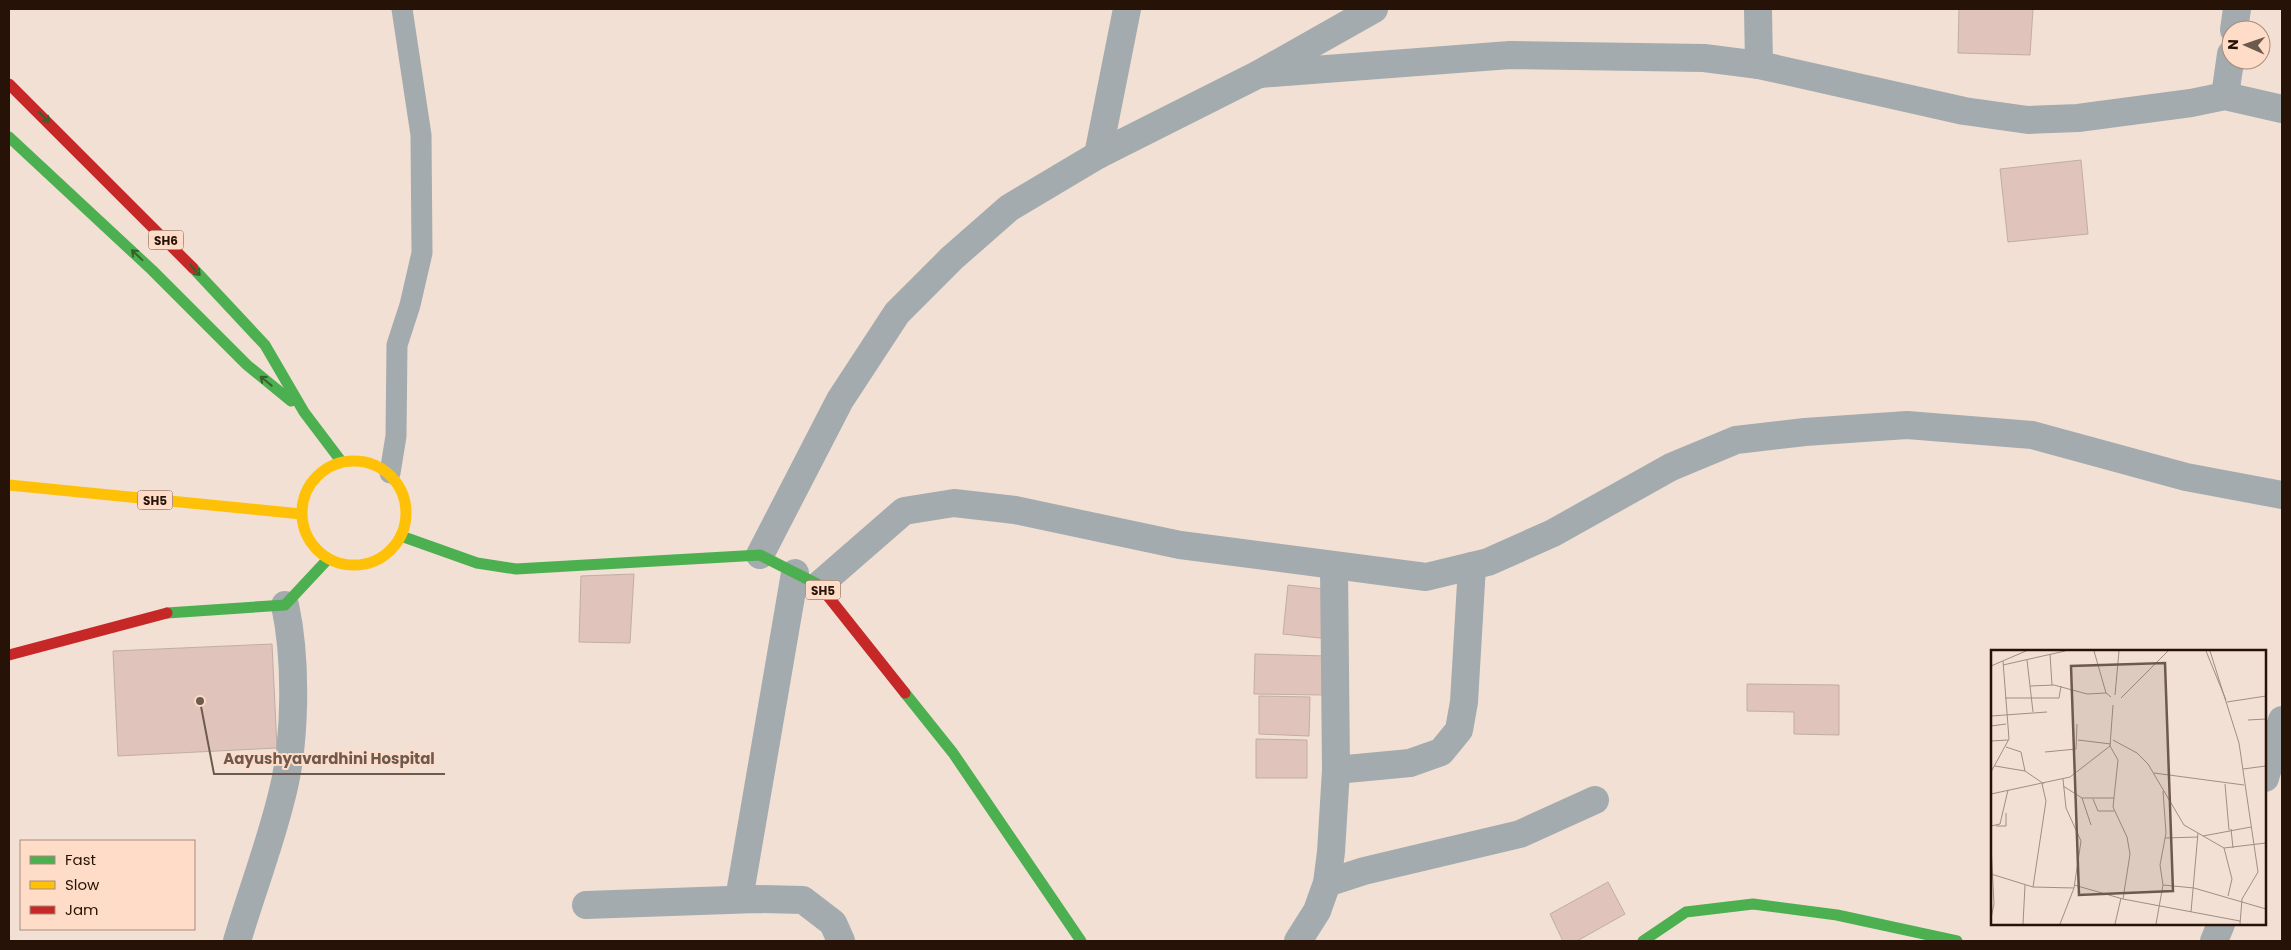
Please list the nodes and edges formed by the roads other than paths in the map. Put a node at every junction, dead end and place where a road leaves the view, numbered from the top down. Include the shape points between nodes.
1 (402, 9) edge
2 (1127, 9) edge
3 (1374, 9) edge
4 (1758, 9) edge
5 (1759, 65) junction
6 (2229, 70) edge
7 (1258, 74) junction
8 (9, 84) edge
9 (2225, 96) junction
10 (2282, 109) edge
11 (9, 138) edge
12 (1098, 155) junction
13 (304, 412) junction
14 (341, 461) junction
15 (390, 473) junction
16 (9, 485) edge
17 (2282, 495) edge
18 (301, 514) junction
19 (401, 536) junction
20 (760, 555) junction
21 (328, 559) junction
22 (1334, 566) junction
23 (1472, 566) junction
24 (807, 579) junction
25 (285, 605) junction
26 (9, 655) edge
27 (2282, 720) edge
28 (1336, 770) junction
29 (2266, 775) edge
30 (1595, 800) dead end
31 (1327, 883) junction
32 (739, 899) junction
33 (586, 905) dead end
34 (2220, 925) edge
35 (237, 941) edge
36 (841, 941) edge
37 (1081, 941) edge
38 (1298, 941) edge
39 (1643, 941) edge
40 (1957, 941) edge
41 (2214, 941) edge

1 - 15 lane via 421,135 422,253 397,345 396,436
2 - 12 street
3 - 7 street
4 - 5 street
5 - 7 street via 1704,58 1510,56
5 - 9 street via 1964,111 2028,120 2078,118
6 - 9 street
7 - 12 street
8 -> 13 main road, SH6 via 175,248 265,345
9 - 10 street
13 -> 11 main road, SH6 via 247,366 152,270
12 - 20 street via 1009,208 952,258 897,313 840,400
13 - 14 main road, SH6
14 - 15 main road via 360,460 376,464
14 - 18 main road via 325,468 312,480 304,496
15 - 19 main road via 406,503 406,520
16 - 18 main road, SH5
17 - 23 street via 2186,477 2032,435 1907,425 1805,432 1736,440 1671,467 1553,534
18 - 21 main road via 305,532 314,547
19 - 20 main road via 478,563 516,569
19 - 21 main road via 378,560 361,565
20 - 24 main road, SH5
21 - 25 main road
22 - 23 street via 1426,576
22 - 24 street via 1180,545 1015,510 954,503 904,511
22 - 28 street
23 - 28 street via 1464,702 1458,730 1441,752 1410,763
24 - 32 street
24 - 37 main road, SH5 via 953,753
25 - 26 main road via 174,611
25 - 35 street via 291,631 291,740 282,798
27 - 29 street
28 - 31 street via 1332,852
30 - 31 street via 1520,834 1364,871
31 - 38 street via 1317,911
32 - 33 street
32 - 36 street via 803,900 832,922
34 - 41 street
39 - 40 main road via 1686,912 1754,904 1837,915

